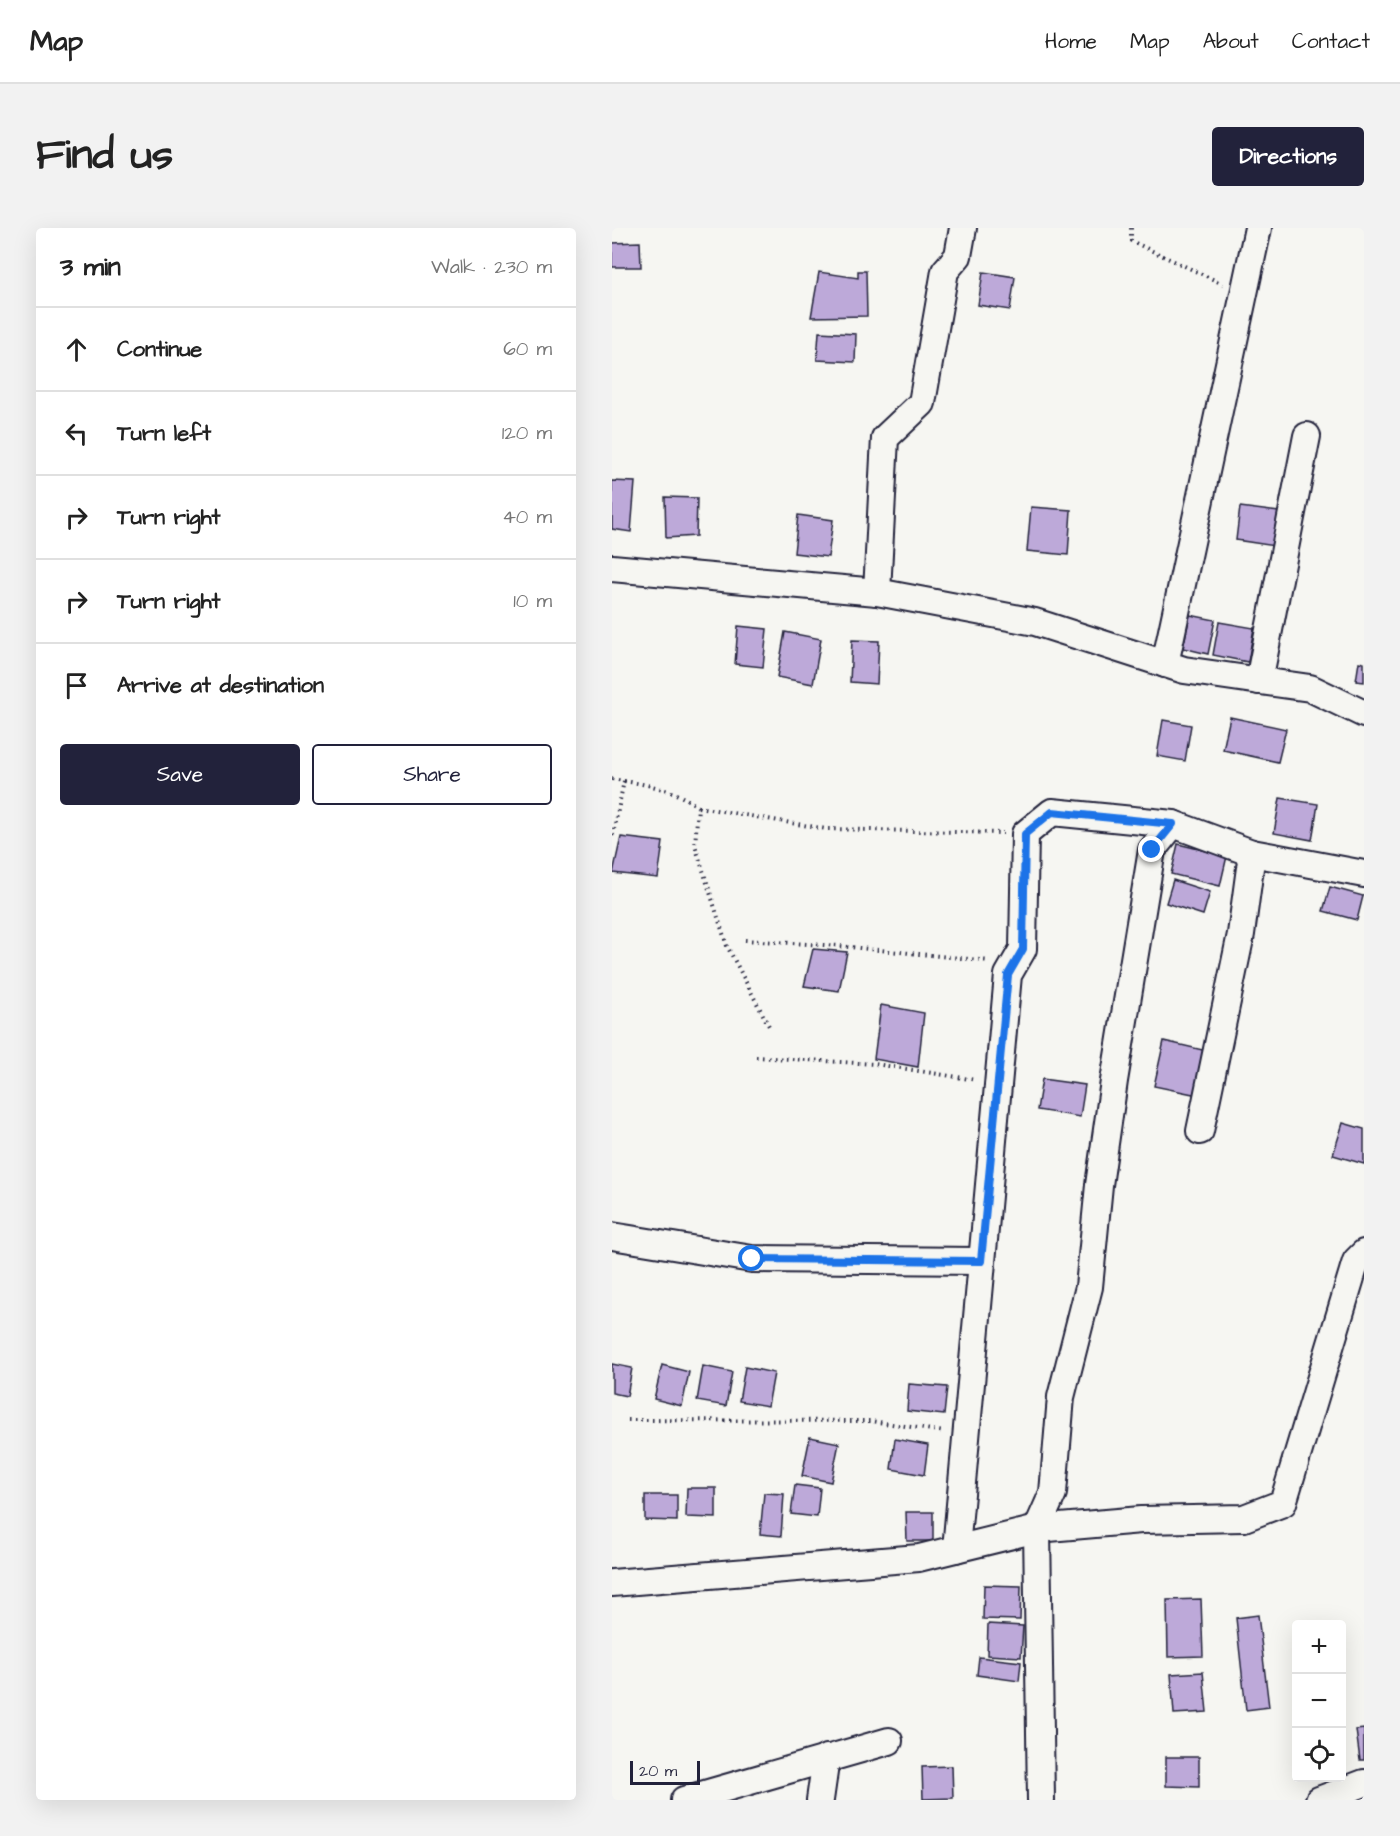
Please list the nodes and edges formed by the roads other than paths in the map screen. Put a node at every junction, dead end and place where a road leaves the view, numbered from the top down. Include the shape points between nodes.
1 (963, 228) edge
2 (1258, 228) edge
3 (1306, 436) dead end
4 (612, 568) edge
5 (877, 592) junction
6 (1165, 664) junction
7 (1259, 681) junction
8 (1364, 714) edge
9 (1173, 824) junction
10 (1252, 853) junction
11 (1364, 874) edge
12 (1200, 1131) dead end
13 (612, 1236) edge
14 (1364, 1253) edge
15 (981, 1261) junction
16 (1037, 1529) junction
17 (956, 1548) junction
18 (612, 1583) edge
19 (889, 1742) dead end
20 (826, 1758) junction
21 (1364, 1783) edge
22 (684, 1800) edge
23 (820, 1800) edge
24 (1041, 1800) edge
25 (1319, 1800) edge

1 - 5 street via 958,256 945,271 922,403 885,438
2 - 6 street
3 - 7 street
4 - 5 street
5 - 6 street via 1035,622
6 - 7 street
7 - 8 street via 1310,688
9 - 10 street
9 - 15 street via 1052,812 1025,834 1023,949 1008,975
9 - 16 street via 1152,850 1109,1116 1089,1287 1061,1396 1053,1493
10 - 11 street
10 - 12 street via 1241,934
13 - 15 street via 752,1259
14 - 16 street via 1356,1261 1282,1503 1244,1518 1142,1520
15 - 17 street
16 - 17 street
16 - 24 street
17 - 18 street via 919,1558
19 - 20 street
20 - 22 street
20 - 23 street
21 - 25 street

